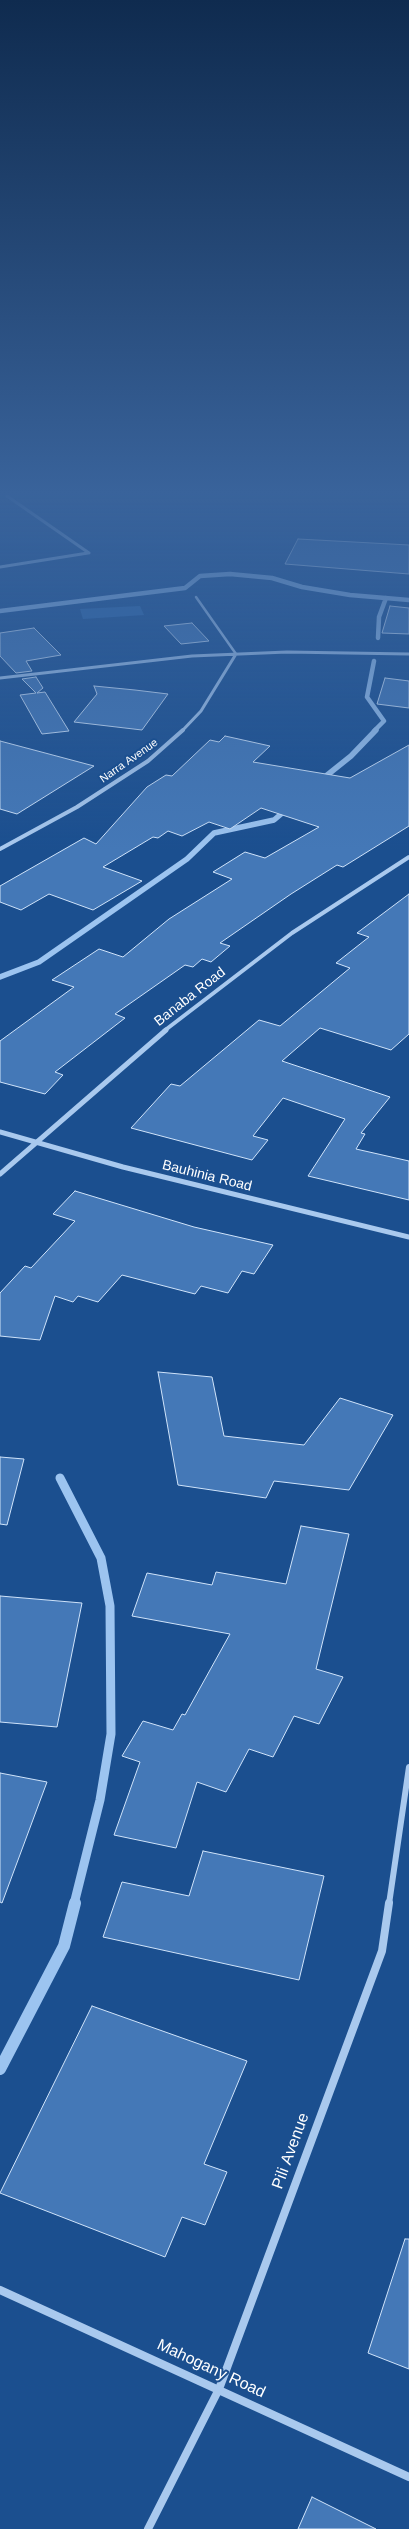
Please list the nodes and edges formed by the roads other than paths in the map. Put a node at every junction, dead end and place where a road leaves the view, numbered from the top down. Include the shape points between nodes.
1 (208, 614) edge
2 (236, 654) junction
3 (409, 654) edge
4 (0, 678) edge
5 (0, 849) edge
6 (409, 857) edge
7 (0, 1132) edge
8 (34, 1142) junction
9 (0, 1174) edge
10 (409, 1237) edge
11 (409, 1767) edge
12 (0, 2290) edge
13 (219, 2389) junction
14 (409, 2477) edge
15 (148, 2529) edge

1 - 2 lane
2 - 3 street
2 - 4 street
2 - 5 street, Narra Avenue via 200,711 176,738 148,761 77,807
6 - 8 street, Banaba Road via 292,933 157,1037
7 - 8 street, Bauhinia Road
8 - 9 street, Banaba Road
8 - 10 street, Bauhinia Road via 142,1172
11 - 13 street, Pili Avenue via 382,1951
12 - 13 street, Mahogany Road
13 - 14 street, Mahogany Road
13 - 15 street, Pili Avenue

